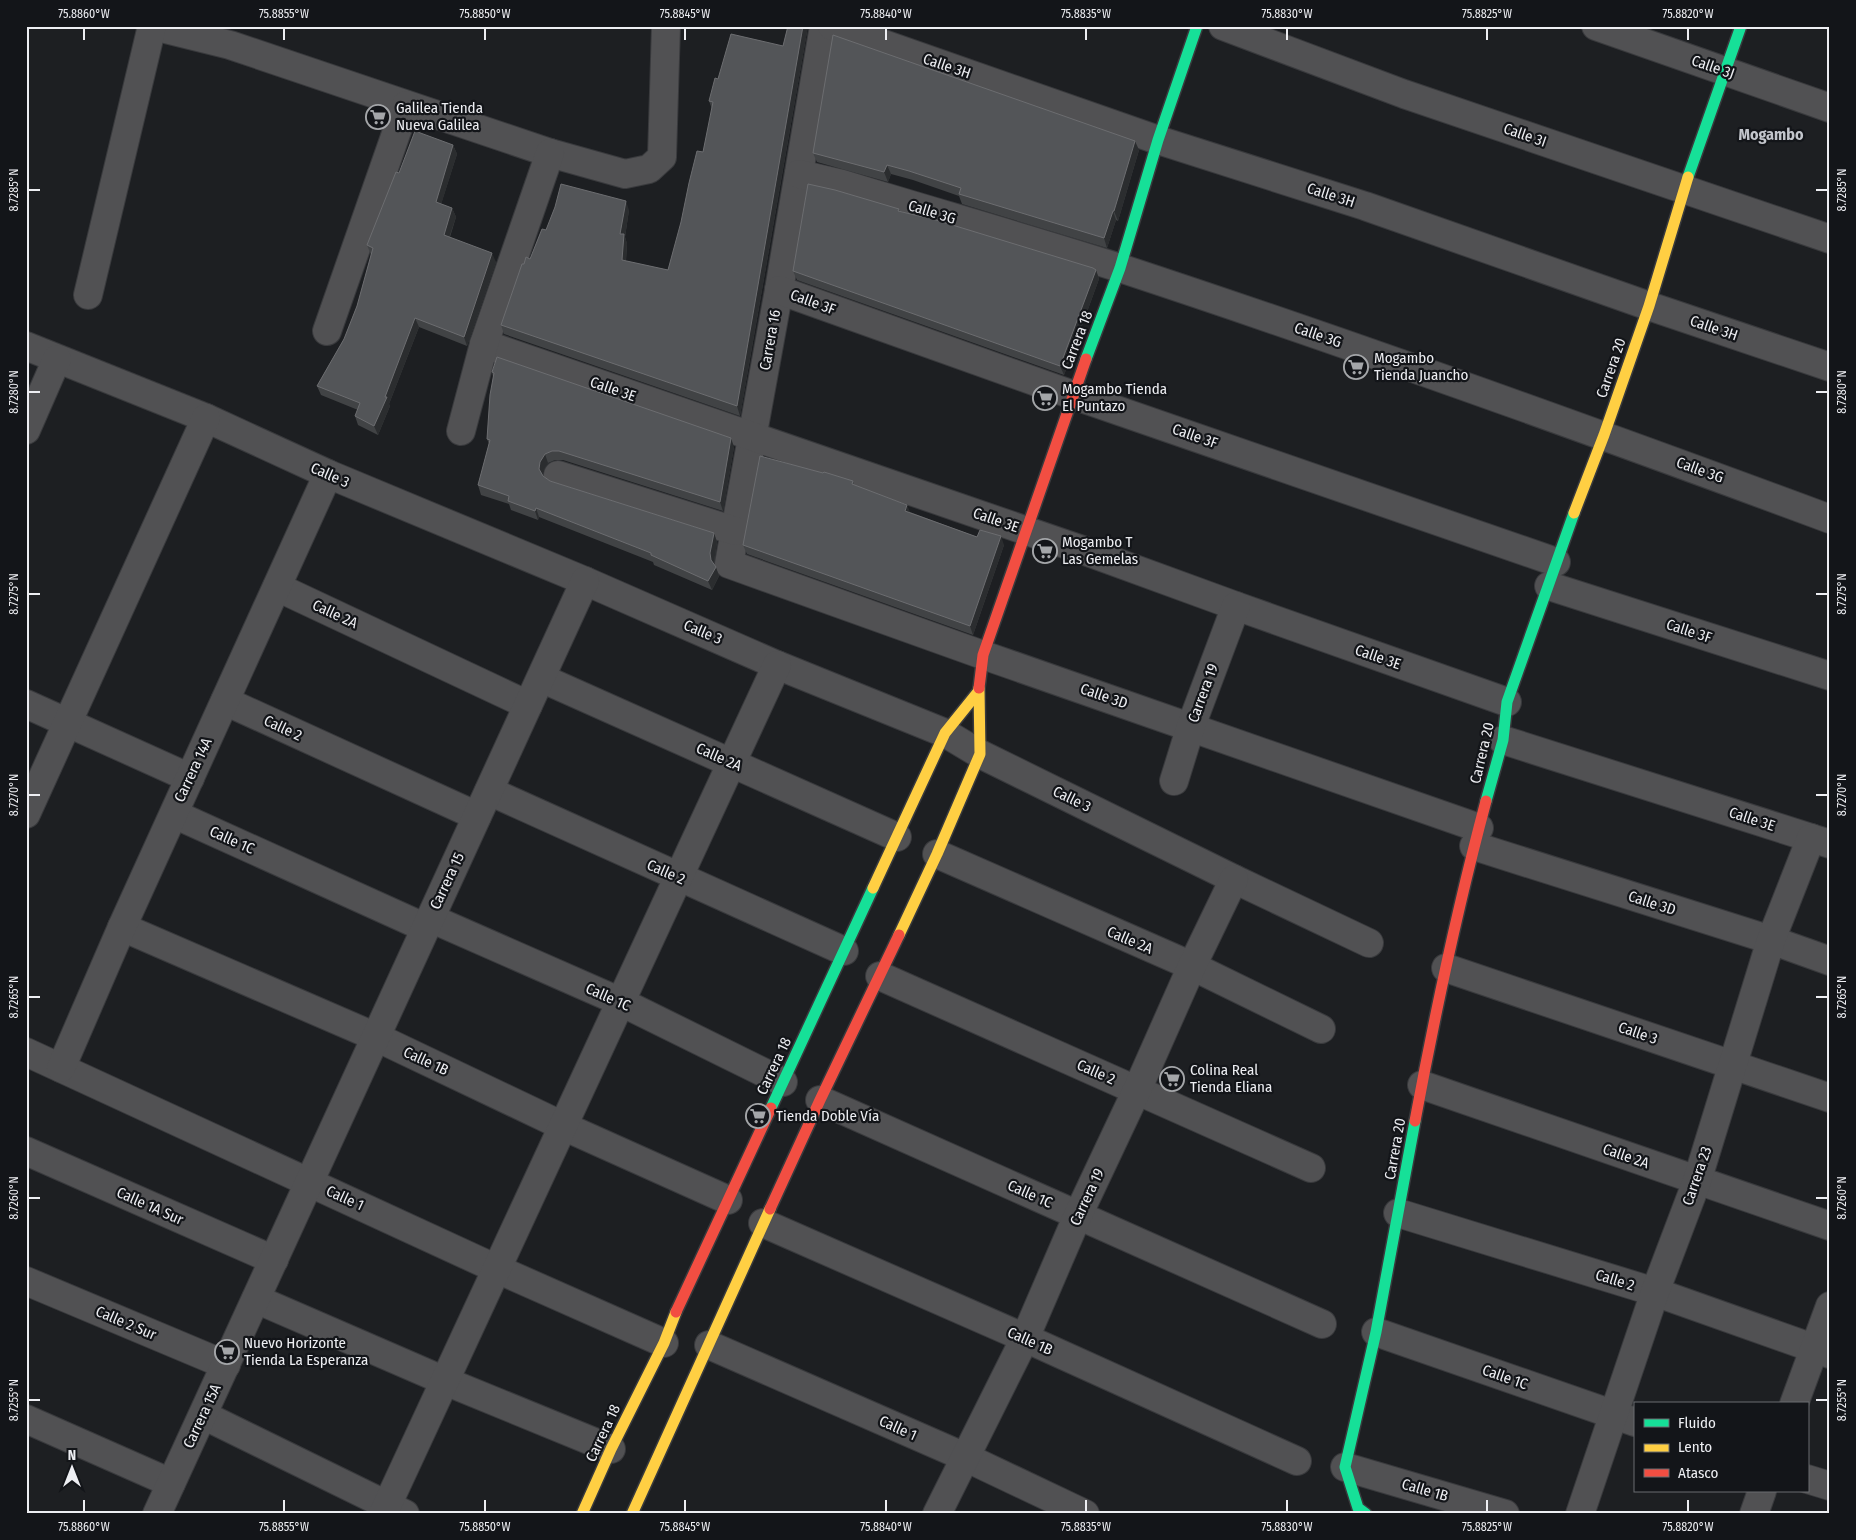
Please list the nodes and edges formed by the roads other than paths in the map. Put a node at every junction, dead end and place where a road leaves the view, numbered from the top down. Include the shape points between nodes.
1 (153, 26) edge
2 (666, 26) edge
3 (824, 26) edge
4 (832, 26) edge
5 (1197, 26) edge
6 (1223, 26) edge
7 (1596, 26) edge
8 (1741, 26) edge
9 (230, 36) edge
10 (1724, 71) junction
11 (406, 105) junction
12 (1830, 108) edge
13 (1158, 140) junction
14 (550, 152) junction
15 (799, 174) junction
16 (1684, 188) junction
17 (1830, 239) edge
18 (1120, 268) junction
19 (779, 290) junction
20 (88, 295) dead end
21 (1649, 306) junction
22 (327, 331) dead end
23 (484, 344) junction
24 (26, 346) edge
25 (58, 359) junction
26 (1830, 367) edge
27 (1073, 395) junction
28 (206, 418) junction
29 (26, 430) edge
30 (461, 432) dead end
31 (1604, 435) junction
32 (753, 437) junction
33 (328, 474) junction
34 (558, 475) dead end
35 (1830, 519) edge
36 (735, 531) junction
37 (1026, 531) junction
38 (729, 564) joint
39 (1552, 574) junction
40 (585, 582) junction
41 (277, 587) junction
42 (1236, 606) junction
43 (983, 655) junction
44 (777, 664) junction
45 (1830, 676) edge
46 (541, 678) junction
47 (978, 692) junction
48 (225, 701) junction
49 (1507, 702) junction
50 (26, 704) edge
51 (528, 705) junction
52 (68, 723) junction
53 (1191, 726) junction
54 (946, 733) junction
55 (1503, 740) junction
56 (980, 754) junction
57 (732, 763) junction
58 (190, 778) junction
59 (1174, 781) dead end
60 (489, 792) junction
61 (26, 814) edge
62 (174, 814) junction
63 (477, 816) junction
64 (896, 837) junction
65 (1477, 837) junction
66 (1821, 841) edge
67 (938, 854) junction
68 (678, 878) junction
69 (1234, 879) junction
70 (428, 923) junction
71 (122, 927) junction
72 (1771, 940) junction
73 (1370, 943) dead end
74 (844, 951) junction
75 (1830, 961) edge
76 (1192, 966) junction
77 (1446, 968) junction
78 (880, 976) junction
79 (621, 1002) junction
80 (1321, 1029) dead end
81 (376, 1037) junction
82 (26, 1052) edge
83 (1733, 1064) junction
84 (61, 1068) junction
85 (783, 1082) junction
86 (1422, 1085) junction
87 (1137, 1090) junction
88 (1830, 1098) edge
89 (820, 1100) junction
90 (563, 1126) junction
91 (26, 1151) edge
92 (1311, 1168) dead end
93 (1697, 1180) junction
94 (311, 1182) junction
95 (728, 1200) junction
96 (1398, 1213) junction
97 (1078, 1215) junction
98 (763, 1223) junction
99 (1830, 1226) edge
100 (274, 1260) junction
101 (497, 1269) junction
102 (26, 1281) edge
103 (1655, 1292) junction
104 (256, 1299) junction
105 (1830, 1306) edge
106 (1322, 1324) dead end
107 (1376, 1332) junction
108 (1025, 1338) junction
109 (664, 1343) junction
110 (709, 1345) junction
111 (1822, 1352) edge
112 (226, 1365) junction
113 (445, 1381) junction
114 (1795, 1402) edge
115 (203, 1415) junction
116 (1623, 1418) edge
117 (26, 1419) edge
118 (611, 1449) junction
119 (965, 1458) junction
120 (1297, 1461) dead end
121 (1345, 1467) junction
122 (1808, 1479) edge
123 (171, 1483) junction
124 (1830, 1486) edge
125 (1762, 1492) edge
126 (392, 1511) edge
127 (1362, 1511) edge
128 (157, 1514) edge
129 (582, 1514) edge
130 (632, 1514) edge
131 (937, 1514) edge
132 (1085, 1514) edge
133 (1505, 1514) edge
134 (1580, 1514) edge
135 (1754, 1514) edge

1 - 9 street
1 - 20 street
2 - 14 street via 662,157 649,169 625,174
3 - 15 street, Carrera 16
4 - 13 street, Calle 3H
5 - 13 street, Carrera 18
6 - 16 street, Calle 3I via 1414,97
7 - 10 street, Calle 3J
8 - 10 street, Carrera 20
9 - 11 street
10 - 12 street, Calle 3J
10 - 16 street, Carrera 20
11 - 14 street
11 - 22 street
13 - 18 street, Carrera 18
13 - 21 street, Calle 3H via 1365,206
14 - 23 street
15 - 18 street, Calle 3G
15 - 19 street, Carrera 16
16 - 17 street, Calle 3I
16 - 21 street, Carrera 20
18 - 27 street, Carrera 18
18 - 31 street, Calle 3G
19 - 27 street, Calle 3F
19 - 32 street, Carrera 16
21 - 26 street, Calle 3H
21 - 31 street, Carrera 20
23 - 30 street
23 - 32 street, Calle 3E
24 - 25 street, Calle 3
25 - 28 street, Calle 3
25 - 29 street
27 - 37 street, Carrera 18
27 - 39 street, Calle 3F
28 - 33 street, Calle 3
28 - 52 street
31 - 35 street, Calle 3G
31 - 39 street, Carrera 20
32 - 36 street, Carrera 16
32 - 37 street, Calle 3E
33 - 40 street, Calle 3
33 - 41 street, Carrera 14A
34 - 36 street
36 - 38 street, Carrera 16
37 - 42 street, Calle 3E
37 - 43 street, Carrera 18
38 - 43 street, Calle 3D
39 - 45 street, Calle 3F
39 - 49 street, Carrera 20
40 - 44 street, Calle 3
40 - 46 street, Carrera 15
41 - 48 street, Carrera 14A
41 - 51 street, Calle 2A
42 - 49 street, Calle 3E
42 - 53 street, Carrera 19
43 - 47 street, Carrera 18
43 - 53 street, Calle 3D
44 - 54 street, Calle 3
44 - 57 street
46 - 51 street, Carrera 15
46 - 57 street, Calle 2A
47 - 54 street, Carrera 18
47 - 56 street, Carrera 18
48 - 58 street, Carrera 14A
48 - 63 street, Calle 2
49 - 55 street, Carrera 20
50 - 52 street
51 - 60 street, Carrera 15
52 - 58 street
52 - 61 street
53 - 59 street, Carrera 19
53 - 65 street, Calle 3D
54 - 56 street, Calle 3
54 - 64 street, Carrera 18
55 - 65 street, Carrera 20
55 - 66 street, Calle 3E
56 - 67 street, Carrera 18
56 - 69 street, Calle 3
57 - 64 street, Calle 2A
57 - 68 street
58 - 62 street, Carrera 14A
60 - 63 street, Carrera 15
60 - 68 street, Calle 2
62 - 70 street, Calle 1C
62 - 71 street, Carrera 14A
63 - 70 street, Carrera 15
64 - 74 street, Carrera 18
65 - 72 street, Calle 3D
65 - 77 street, Carrera 20
66 - 72 street, Carrera 23
67 - 76 street, Calle 2A
67 - 78 street, Carrera 18
68 - 74 street, Calle 2
68 - 79 street
69 - 73 street, Calle 3
69 - 76 street, Carrera 19
70 - 79 street, Calle 1C
70 - 81 street, Carrera 15
71 - 81 street, Calle 1B
71 - 84 street, Carrera 14A
72 - 75 street, Calle 3D
72 - 83 street, Carrera 23
74 - 85 street, Carrera 18 via 819,1014
76 - 80 street, Calle 2A
76 - 87 street, Carrera 19
77 - 83 street, Calle 3
77 - 86 street, Carrera 20
78 - 87 street, Calle 2
78 - 89 street, Carrera 18 via 851,1029
79 - 85 street, Calle 1C
79 - 90 street
81 - 90 street, Calle 1B
81 - 94 street, Carrera 15
82 - 84 street, Calle 1
83 - 88 street, Calle 3
83 - 93 street, Carrera 23
84 - 94 street, Calle 1
85 - 95 street, Carrera 18
86 - 93 street, Calle 2A
86 - 96 street, Carrera 20
87 - 92 street, Calle 2
87 - 97 street, Carrera 19
89 - 97 street, Calle 1C
89 - 98 street, Carrera 18
90 - 95 street, Calle 1B
90 - 101 street
91 - 100 street, Calle 1A Sur
93 - 99 street, Calle 2A
93 - 103 street, Carrera 23
94 - 100 street, Carrera 15A
94 - 101 street, Calle 1
95 - 109 street, Carrera 18
96 - 103 street, Calle 2
96 - 107 street, Carrera 20
97 - 106 street, Calle 1C
97 - 108 street, Carrera 19
98 - 108 street, Calle 1B
98 - 110 street, Carrera 18
100 - 104 street, Carrera 15A
101 - 109 street, Calle 1
101 - 113 street
102 - 112 street, Calle 2 Sur
103 - 111 street, Calle 2
103 - 116 street, Carrera 23
104 - 112 street, Carrera 15A
104 - 113 street
105 - 111 street
107 - 116 street, Calle 1C
107 - 121 street, Carrera 20
108 - 119 street, Carrera 19
108 - 120 street, Calle 1B
109 - 118 street, Carrera 18
110 - 119 street, Calle 1
110 - 130 street, Carrera 18
111 - 114 street
112 - 115 street, Carrera 15A
113 - 118 street
113 - 126 street
115 - 123 street, Carrera 15A
115 - 126 street
116 - 134 street, Carrera 23
117 - 123 street
118 - 129 street, Carrera 18
119 - 131 street, Carrera 19
119 - 132 street, Calle 1
121 - 127 street
121 - 133 street, Calle 1B
122 - 124 street
123 - 128 street, Carrera 15A
125 - 135 street

